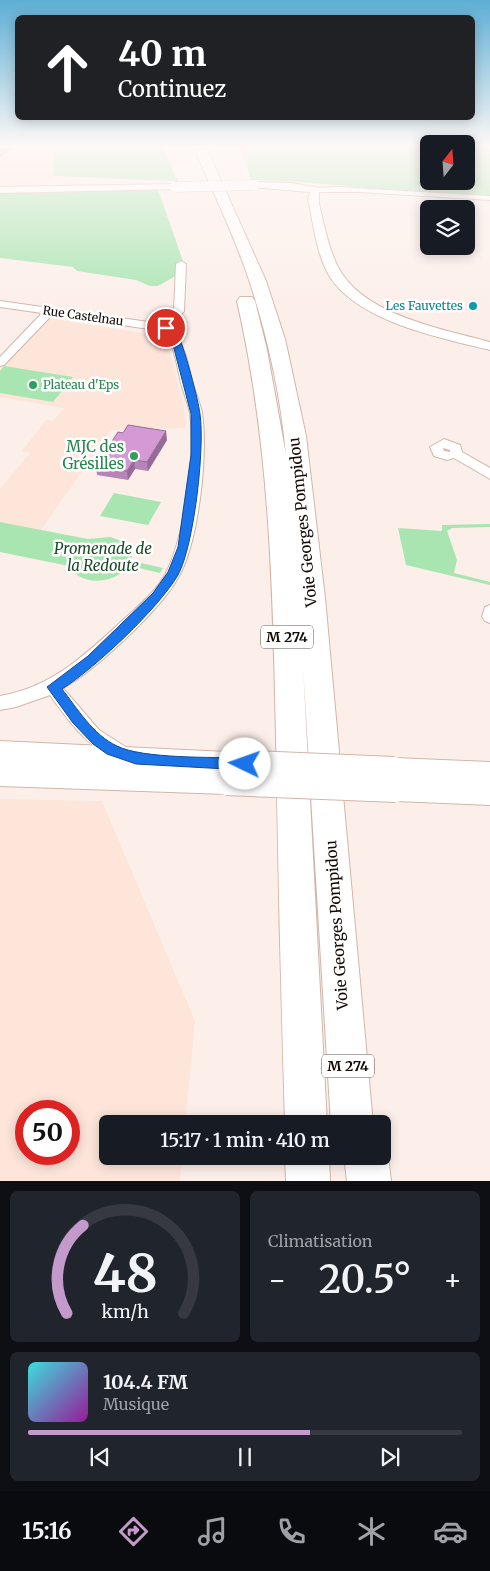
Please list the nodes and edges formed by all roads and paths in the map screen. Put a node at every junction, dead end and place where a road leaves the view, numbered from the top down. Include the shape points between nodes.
1 (209, 200) edge
2 (224, 200) edge
3 (313, 200) edge
4 (181, 264) dead end
5 (0, 304) edge
6 (50, 311) junction
7 (166, 328) junction
8 (490, 346) edge
9 (0, 363) edge
10 (456, 454) dead end
11 (490, 475) edge
12 (490, 611) edge
13 (490, 617) edge
14 (53, 687) junction
15 (0, 704) edge
16 (0, 752) edge
17 (136, 759) junction
18 (226, 773) junction
19 (0, 774) edge
20 (490, 774) edge
21 (395, 780) junction
22 (490, 793) edge
23 (344, 1008) junction
24 (306, 1115) edge
25 (351, 1115) edge
26 (360, 1115) edge
27 (307, 1165) edge
28 (354, 1165) edge
29 (367, 1165) edge
30 (308, 1181) edge
31 (355, 1181) edge
32 (369, 1181) edge

1 - 24 highway, Voie Georges Pompidou / M 274 via 242,283 267,389 274,440 286,599
2 - 23 highway, Voie Georges Pompidou / M 274 via 258,281 276,339 295,436 306,529
3 - 8 street via 329,263 342,284 377,310
4 - 7 street via 179,311
5 - 6 street, Rue Castelnau
6 - 7 street, Rue Castelnau
6 - 9 street
7 - 14 street via 174,337 196,414 196,455 184,547 173,574 153,600 92,660
10 - 11 street
12 - 13 street
14 - 15 street via 32,697
14 - 17 street via 98,740 112,750
16 - 17 main road
17 - 18 main road
18 - 19 main road
18 - 21 main road, bridge
20 - 21 main road
21 - 22 main road
23 - 25 highway, Voie Georges Pompidou / M 274
23 - 26 highway
27 - 30 highway
28 - 31 highway
29 - 32 highway

